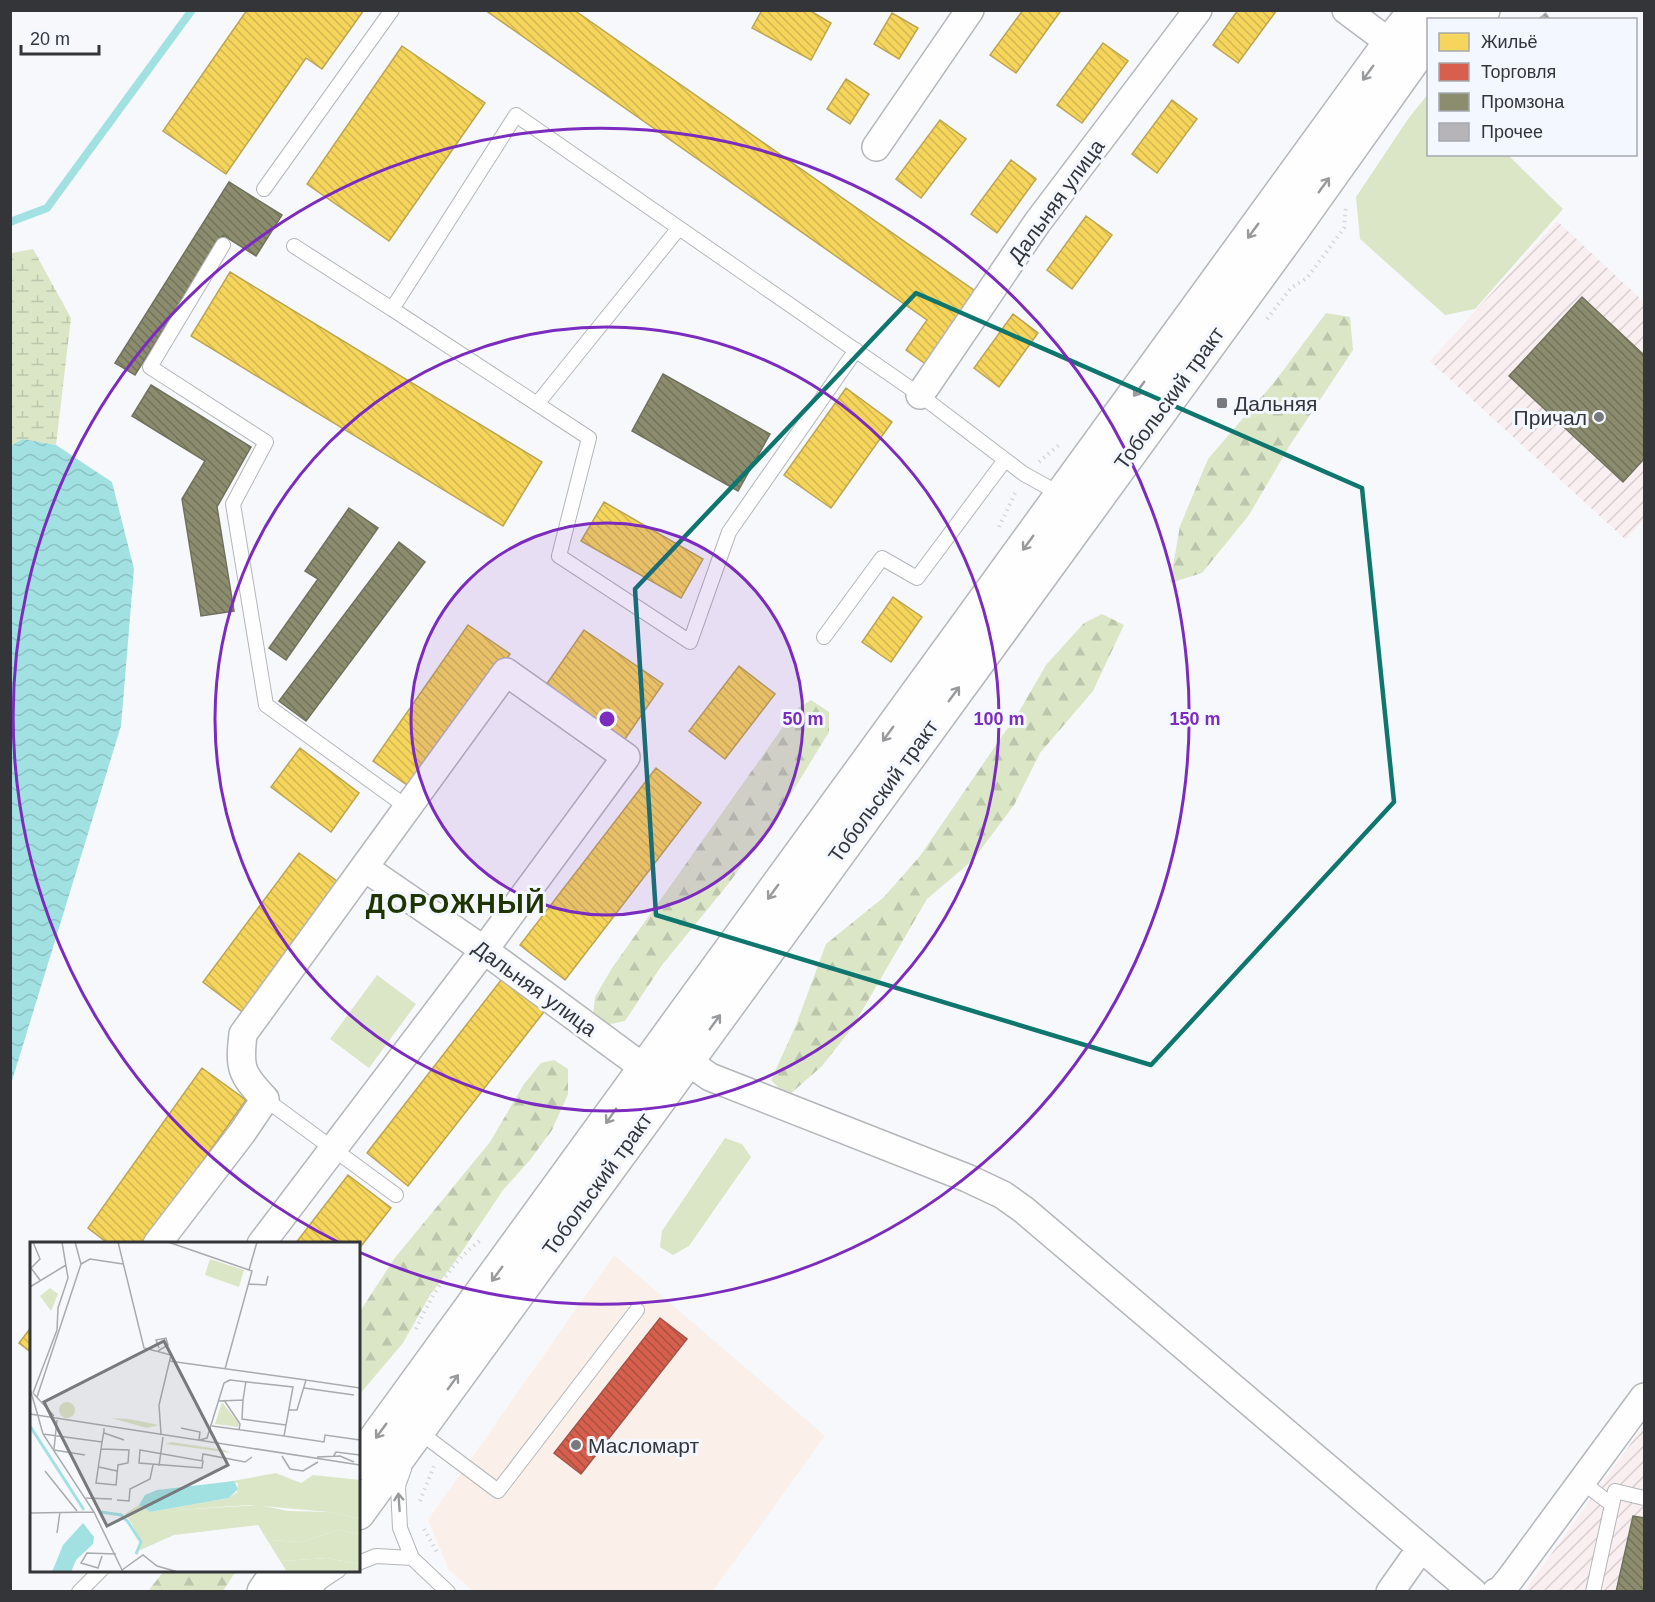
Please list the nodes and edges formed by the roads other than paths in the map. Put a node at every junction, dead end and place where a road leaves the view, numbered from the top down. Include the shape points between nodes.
1 (392, 10) edge
2 (970, 10) edge
3 (1198, 10) edge
4 (1346, 10) edge
5 (1416, 10) edge
6 (1415, 48) edge
7 (876, 147) dead end
8 (264, 189) dead end
9 (680, 228) junction
10 (223, 245) dead end
11 (294, 246) dead end
12 (392, 309) junction
13 (856, 350) junction
14 (920, 394) junction
15 (537, 404) junction
16 (1005, 460) junction
17 (1074, 504) junction
18 (824, 637) dead end
19 (408, 808) junction
20 (365, 868) junction
21 (484, 950) junction
22 (687, 1061) junction
23 (644, 1068) junction
24 (265, 1099) junction
25 (333, 1148) junction
26 (396, 1195) dead end
27 (159, 1242) edge
28 (262, 1242) edge
29 (637, 1310) dead end
30 (1644, 1397) edge
31 (430, 1439) junction
32 (360, 1459) edge
33 (1582, 1482) junction
34 (1644, 1498) edge
35 (1611, 1504) junction
36 (360, 1512) edge
37 (1421, 1548) junction
38 (412, 1558) junction
39 (360, 1562) edge
40 (99, 1572) edge
41 (278, 1572) edge
42 (316, 1572) edge
43 (336, 1572) edge
44 (79, 1592) edge
45 (264, 1592) edge
46 (304, 1592) edge
47 (448, 1592) edge
48 (1390, 1592) edge
49 (1473, 1592) edge
50 (1496, 1592) edge
51 (1593, 1592) edge

1 - 8 lane
2 - 7 street
3 - 14 street, Дальняя улица via 1037,223
4 - 6 street
5 - 6 main road, Тобольский тракт
6 - 17 main road, Тобольский тракт
9 - 12 lane via 516,115
9 - 13 lane
9 - 15 lane
10 - 19 lane via 150,367 266,442 233,504 266,705
11 - 12 lane
12 - 15 lane
13 - 14 lane
13 - 15 lane via 729,532 690,642 559,556 589,438
14 - 16 lane
16 - 17 lane
16 - 18 lane via 917,578 882,558
22 -> 17 main road, Тобольский тракт
17 -> 23 main road, Тобольский тракт
19 - 20 street
19 - 21 street via 506,672 626,758
20 - 21 street, Дальняя улица
20 - 24 street via 243,1034 241,1067
21 - 23 street, Дальняя улица
21 - 25 street
31 -> 22 main road, Тобольский тракт
22 - 37 street via 710,1077 1003,1195
23 -> 32 main road, Тобольский тракт
24 - 25 lane
24 - 27 street
25 - 26 lane
25 - 28 street
29 - 31 lane via 498,1491
30 - 33 street
31 - 36 main road, Тобольский тракт
38 -> 31 lane via 400,1528 398,1486
33 - 35 lane
33 - 50 street via 1510,1579
34 - 35 lane via 1615,1491
35 - 51 lane
37 - 48 street
37 - 49 street
38 - 39 lane via 376,1556
38 - 47 lane
40 - 44 lane
41 - 45 main road
42 - 46 main road
43 - 46 lane

